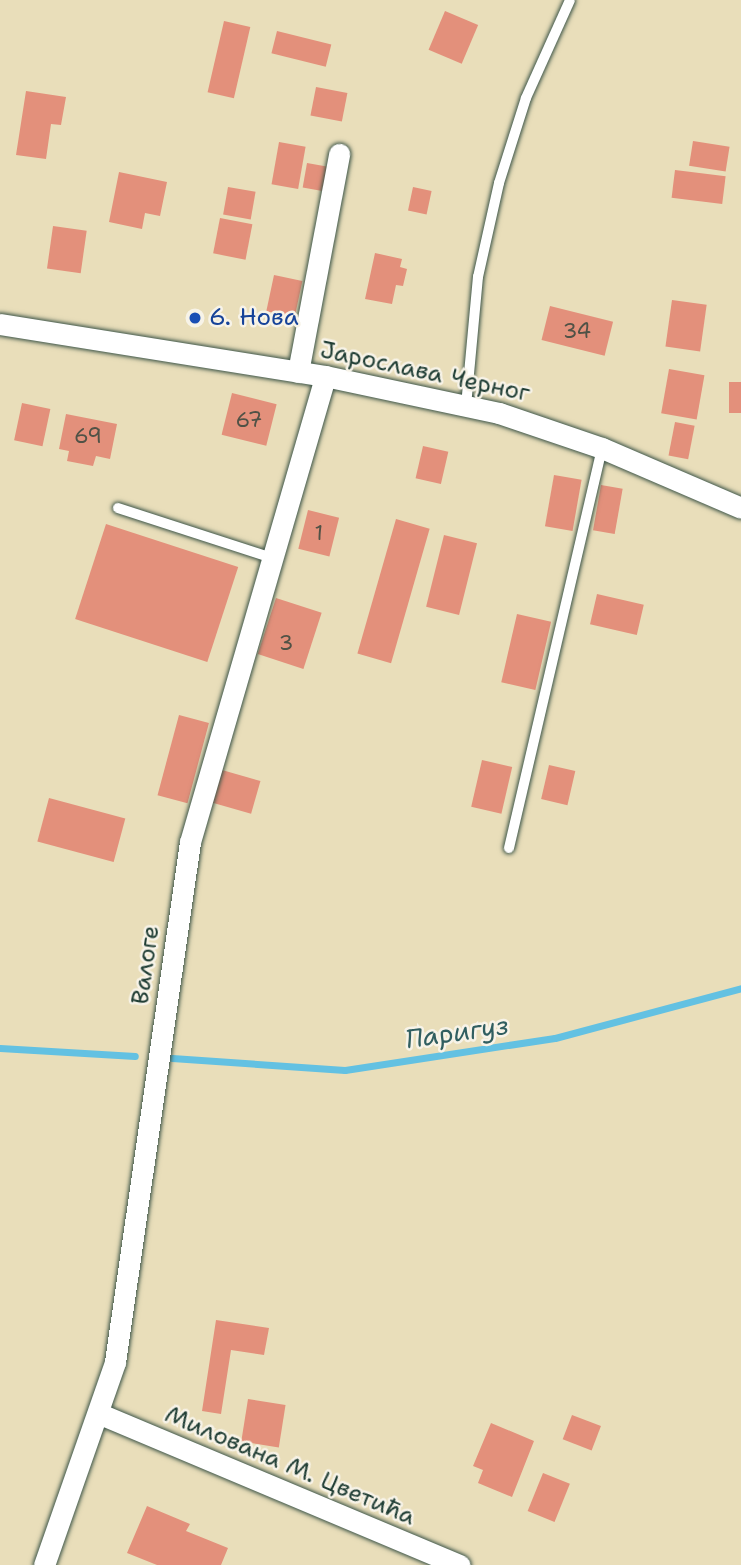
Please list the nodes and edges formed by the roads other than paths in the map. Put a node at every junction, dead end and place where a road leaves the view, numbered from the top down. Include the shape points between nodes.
1 (570, 0) edge
2 (340, 154) dead end
3 (0, 324) edge
4 (298, 372) junction
5 (325, 376) junction
6 (466, 406) junction
7 (602, 448) junction
8 (118, 508) dead end
9 (741, 508) edge
10 (271, 558) junction
11 (509, 848) dead end
12 (100, 1414) junction
13 (44, 1565) edge
14 (460, 1565) edge

1 - 6 lane via 526,98 499,183 478,277
2 - 4 street
3 - 4 street, Јарослава Черног
4 - 5 street, Јарослава Черног
5 - 6 street, Јарослава Черног
5 - 10 street, Валоге
6 - 7 street, Јарослава Черног
7 - 9 street, Јарослава Черног
7 - 11 lane
8 - 10 lane
10 - 12 street, Валоге via 190,842 115,1362
12 - 13 street, Валоге
12 - 14 street, Милована М. Цветића

